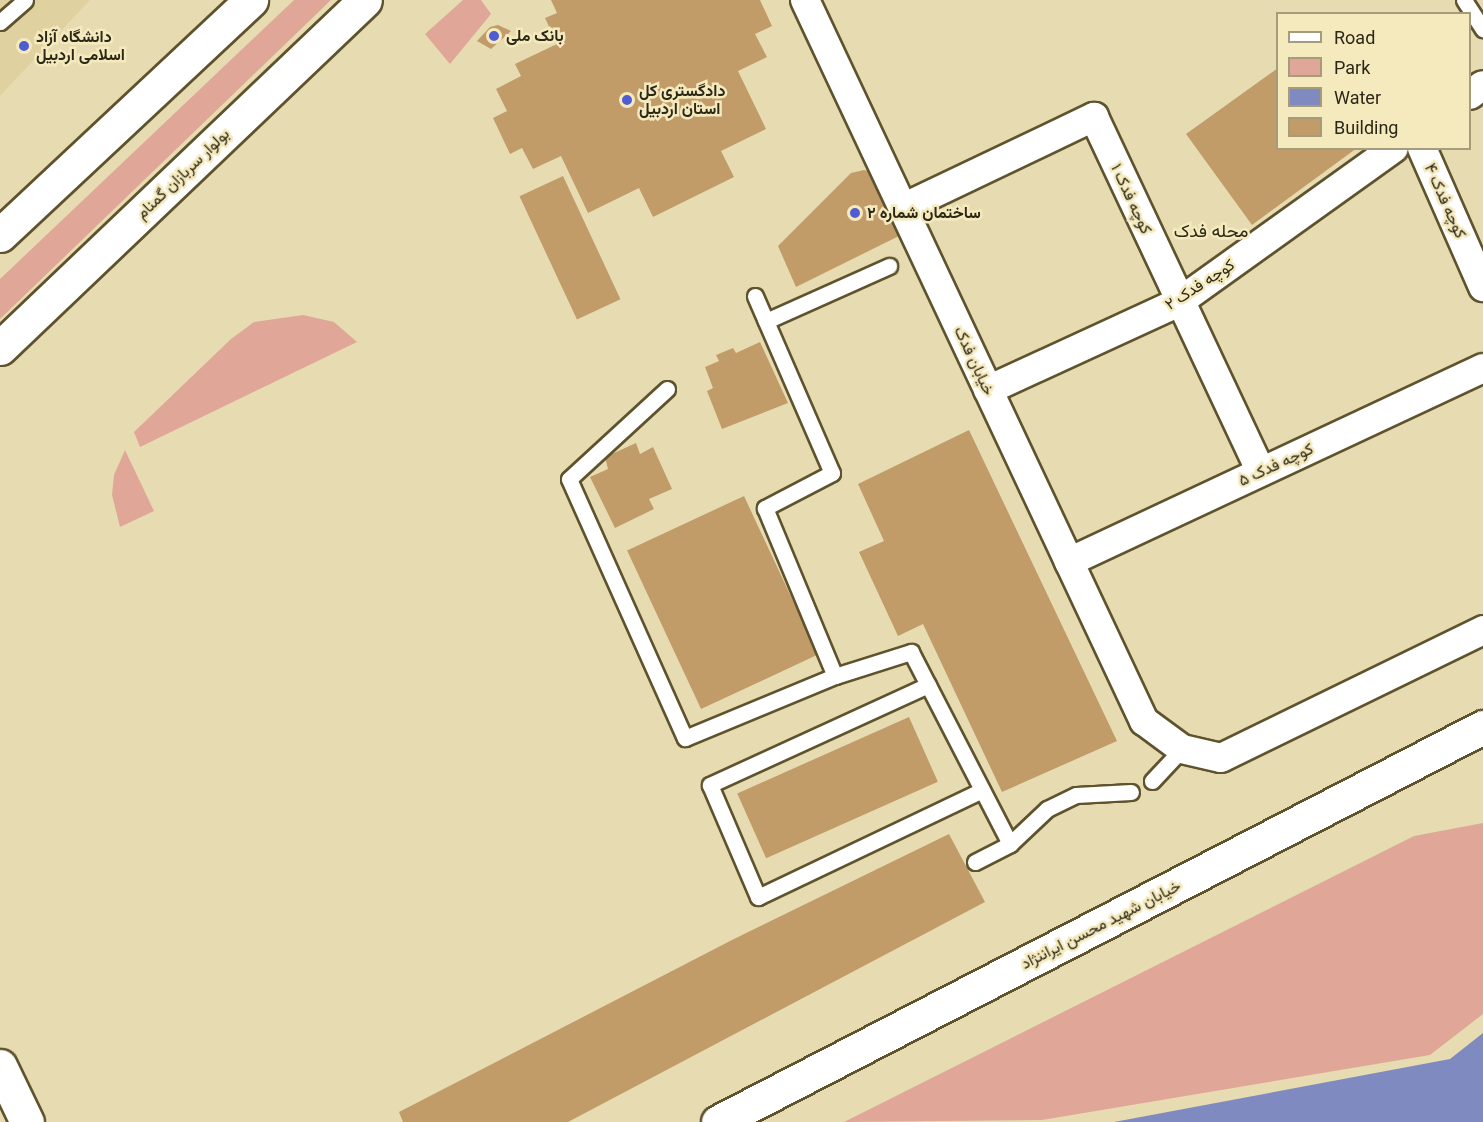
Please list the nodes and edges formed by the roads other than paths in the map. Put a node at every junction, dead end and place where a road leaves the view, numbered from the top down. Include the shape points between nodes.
1 (25, 0) edge
2 (251, 0) edge
3 (365, 0) edge
4 (805, 0) edge
5 (1464, 0) edge
6 (0, 22) edge
7 (1483, 29) edge
8 (1483, 85) edge
9 (1471, 94) edge
10 (1391, 150) edge
11 (1423, 150) edge
12 (903, 208) junction
13 (0, 235) edge
14 (889, 266) dead end
15 (1482, 283) edge
16 (755, 296) dead end
17 (1179, 302) junction
18 (766, 321) junction
19 (0, 348) edge
20 (1483, 368) edge
21 (667, 389) dead end
22 (988, 390) junction
23 (1262, 472) junction
24 (1070, 562) junction
25 (1483, 630) edge
26 (835, 676) junction
27 (928, 685) junction
28 (1483, 727) edge
29 (1182, 748) junction
30 (1152, 782) dead end
31 (982, 790) junction
32 (1131, 792) dead end
33 (1010, 844) junction
34 (975, 862) dead end
35 (0, 1066) edge
36 (27, 1122) edge
37 (718, 1122) edge

1 - 6 lane
2 - 13 main road
3 - 19 main road, بولوار سربازان گمنام
4 - 12 street, خیابان فدک
5 - 7 lane
8 - 9 street
10 - 17 street, کوچه فدک ۲
11 - 15 street, کوچه فدک ۴
12 - 17 street, کوچه فدک ۱ via 1094,117
12 - 22 street, خیابان فدک
14 - 18 lane
16 - 18 lane
17 - 22 street, کوچه فدک ۲
17 - 23 street, کوچه فدک ۱
18 - 26 lane via 832,473 765,508
20 - 23 street, کوچه فدک ۵
21 - 26 lane via 569,479 685,738
22 - 24 street, خیابان فدک
23 - 24 street, کوچه فدک ۵
24 - 29 street, خیابان فدک via 1144,721
25 - 29 street via 1221,758
26 - 27 lane via 911,652
27 - 31 lane
27 - 31 lane via 710,785 758,897
28 - 37 main road, خیابان شهید محسن ایراننژاد
29 - 30 lane
31 - 33 lane
32 - 33 lane via 1076,795 1047,809
33 - 34 lane
35 - 36 main road

